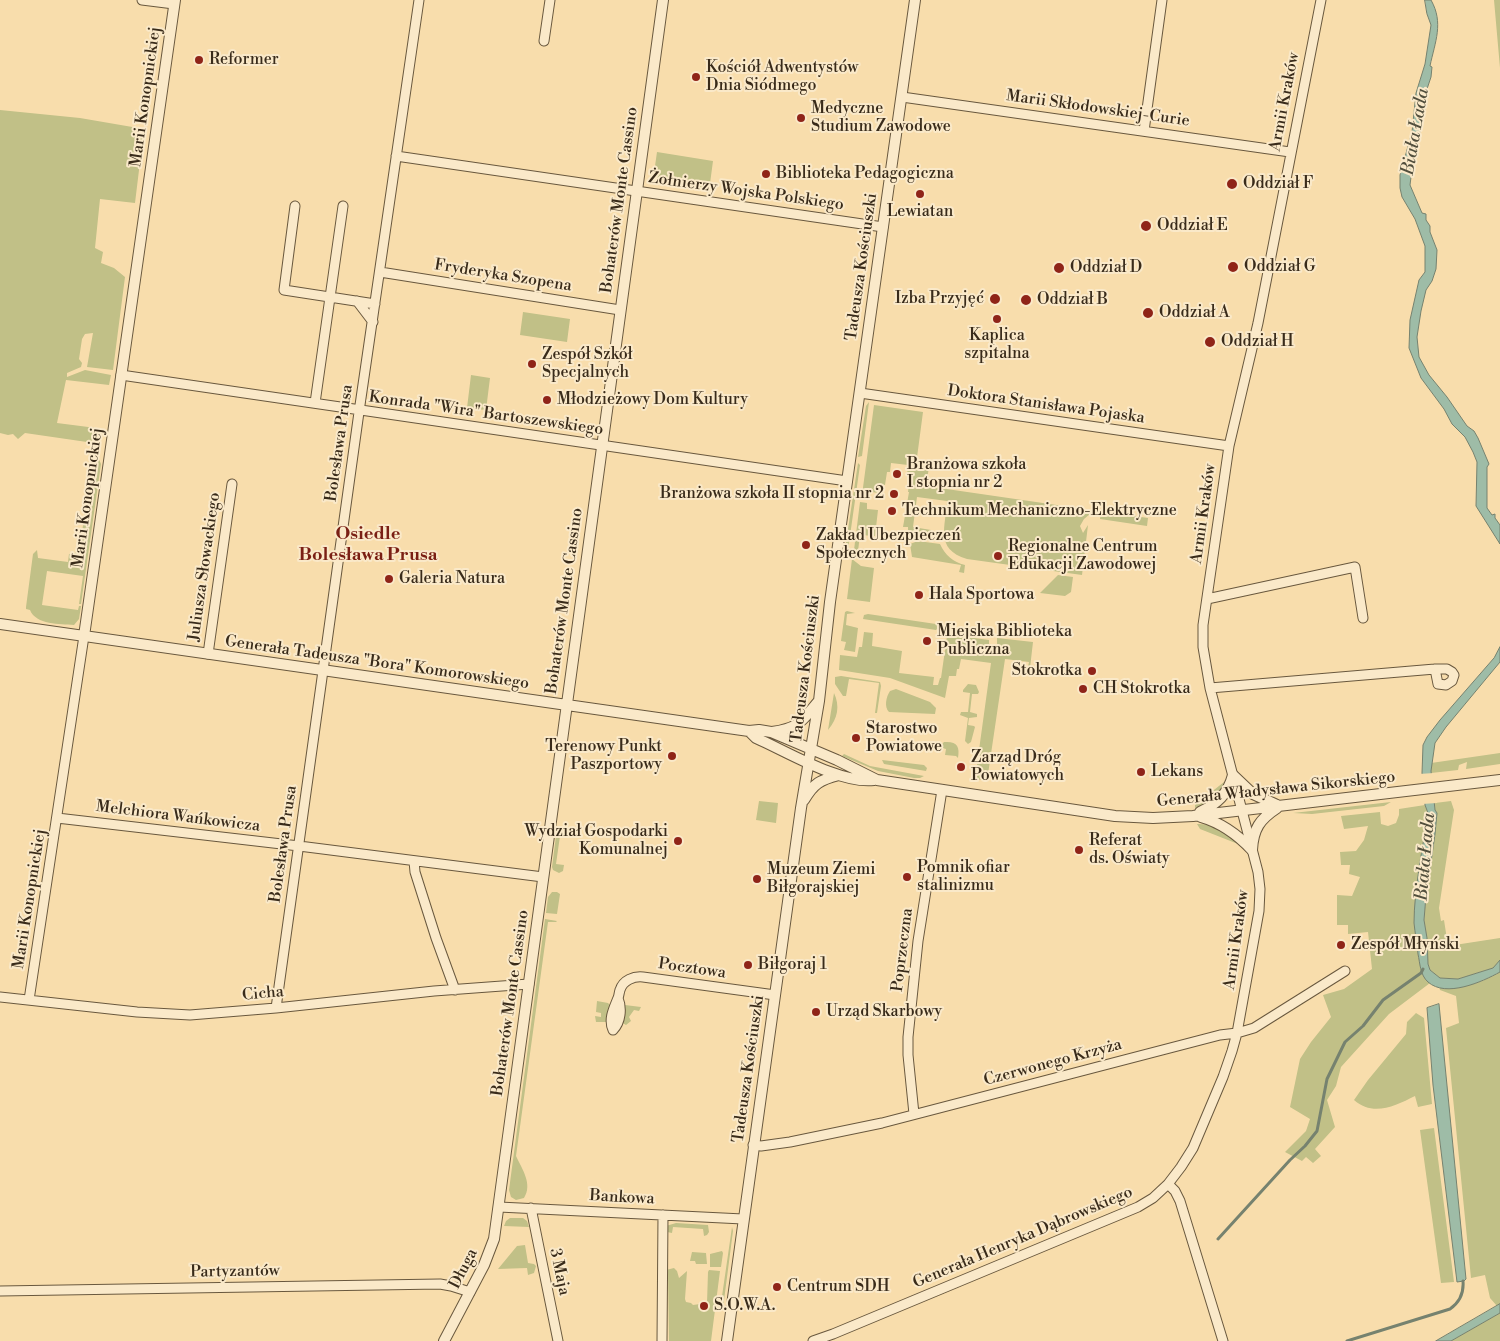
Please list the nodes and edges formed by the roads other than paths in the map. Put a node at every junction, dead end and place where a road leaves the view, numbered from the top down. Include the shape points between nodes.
1 (142, 0) edge
2 (419, 0) edge
3 (550, 0) edge
4 (663, 0) edge
5 (916, 0) edge
6 (1162, 0) edge
7 (1321, 0) edge
8 (175, 2) edge
9 (544, 41) dead end
10 (902, 96) junction
11 (1144, 131) junction
12 (1290, 152) junction
13 (396, 156) junction
14 (637, 191) junction
15 (295, 206) dead end
16 (343, 206) dead end
17 (883, 227) junction
18 (380, 272) junction
19 (330, 297) junction
20 (357, 301) junction
21 (375, 304) junction
22 (620, 310) junction
23 (373, 322) junction
24 (121, 375) junction
25 (860, 394) junction
26 (315, 403) junction
27 (360, 410) junction
28 (602, 446) junction
29 (1229, 446) junction
30 (847, 481) junction
31 (232, 484) dead end
32 (1207, 598) junction
33 (1363, 618) dead end
34 (0, 624) edge
35 (84, 636) junction
36 (208, 654) junction
37 (1435, 669) dead end
38 (323, 670) junction
39 (1210, 688) junction
40 (818, 701) junction
41 (566, 704) junction
42 (749, 732) junction
43 (771, 732) junction
44 (811, 749) junction
45 (809, 762) junction
46 (839, 775) junction
47 (1233, 775) junction
48 (877, 780) junction
49 (1500, 780) edge
50 (942, 790) junction
51 (802, 803) junction
52 (1280, 806) junction
53 (1242, 810) junction
54 (1193, 816) junction
55 (57, 818) junction
56 (299, 846) junction
57 (1252, 850) junction
58 (414, 861) junction
59 (543, 877) junction
60 (1345, 971) dead end
61 (529, 984) junction
62 (455, 990) junction
63 (775, 995) junction
64 (0, 997) edge
65 (618, 998) dead end
66 (29, 1000) junction
67 (276, 1008) junction
68 (1237, 1033) junction
69 (914, 1114) junction
70 (754, 1145) junction
71 (1168, 1184) junction
72 (499, 1207) junction
73 (530, 1208) junction
74 (663, 1215) junction
75 (743, 1219) junction
76 (0, 1291) edge
77 (470, 1292) junction
78 (835, 1338) edge
79 (444, 1341) edge
80 (558, 1341) edge
81 (662, 1341) edge
82 (726, 1341) edge
83 (813, 1341) edge
84 (1224, 1341) edge

1 - 8 street
2 - 13 street, Bolesława Prusa
3 - 9 street
4 - 14 street, Bohaterów Monte Cassino
5 - 10 street, Tadeusza Kościuszki
6 - 11 street
7 - 12 street, Armii Kraków
8 - 24 street, Marii Konopnickiej
10 - 11 street, Marii Skłodowskiej-Curie
10 - 17 street, Tadeusza Kościuszki
11 - 12 street, Marii Skłodowskiej-Curie
12 - 29 street, Armii Kraków via 1258,324
13 - 14 street, Żołnierzy Wojska Polskiego
13 - 18 street, Bolesława Prusa
14 - 17 street, Żołnierzy Wojska Polskiego
14 - 22 street, Bohaterów Monte Cassino
15 - 19 street via 284,290
16 - 19 street
17 - 25 street, Tadeusza Kościuszki
18 - 21 street, Bolesława Prusa
18 - 22 street, Fryderyka Szopena
19 - 20 street
19 - 26 street
20 - 21 street
20 - 23 street
21 - 23 street, Bolesława Prusa
22 - 28 street, Bohaterów Monte Cassino
23 - 27 street, Bolesława Prusa
24 - 26 street, Konrada "Wira" Bartoszewskiego
24 - 35 street, Marii Konopnickiej
25 - 29 street, Doktora Stanisława Pojaska
25 - 30 street, Tadeusza Kościuszki
26 - 27 street, Konrada "Wira" Bartoszewskiego
27 - 28 street, Konrada "Wira" Bartoszewskiego
27 - 38 street, Bolesława Prusa
28 - 30 street, Konrada "Wira" Bartoszewskiego
28 - 41 street, Bohaterów Monte Cassino
29 - 32 street, Armii Kraków
30 - 40 street, Tadeusza Kościuszki
31 - 36 street, Juliusza Słowackiego
32 - 33 street via 1355,567
32 - 39 street, Armii Kraków via 1203,647
34 - 35 street, Generała Tadeusza "Bora" Komorowskiego
35 - 36 street, Generała Tadeusza "Bora" Komorowskiego
35 - 55 street, Marii Konopnickiej
36 - 38 street, Generała Tadeusza "Bora" Komorowskiego
37 - 39 street
38 - 41 street, Generała Tadeusza "Bora" Komorowskiego
38 - 56 street, Bolesława Prusa
39 - 47 street, Armii Kraków
40 - 43 street via 798,725
40 - 44 street, Tadeusza Kościuszki
41 - 42 street, Generała Tadeusza "Bora" Komorowskiego
41 - 59 street, Bohaterów Monte Cassino
42 - 43 street, Generała Tadeusza "Bora" Komorowskiego
42 - 45 street, Generała Tadeusza "Bora" Komorowskiego
43 - 44 street, Generała Tadeusza "Bora" Komorowskiego
44 - 45 street, Tadeusza Kościuszki
44 - 48 street, Generała Władysława Sikorskiego
45 - 46 street, Generała Władysława Sikorskiego
45 - 51 street, Tadeusza Kościuszki
46 - 48 street, Generała Władysława Sikorskiego
46 - 51 street via 820,780
47 - 52 street via 1253,794
47 - 53 street, Armii Kraków
47 - 54 street via 1219,801
48 - 50 street, Generała Władysława Sikorskiego
49 - 52 street, Generała Władysława Sikorskiego
50 - 54 street, Generała Władysława Sikorskiego via 1115,816
50 - 69 street, Poprzeczna via 918,941 908,1038
51 - 63 street, Tadeusza Kościuszki
52 - 53 street, Generała Władysława Sikorskiego
52 - 57 street via 1258,824
53 - 54 street, Generała Władysława Sikorskiego
53 - 57 street, Armii Kraków
54 - 57 street via 1223,825
55 - 56 street, Melchiora Wańkowicza
55 - 66 street, Marii Konopnickiej
56 - 58 street, Melchiora Wańkowicza
56 - 67 street, Bolesława Prusa
57 - 68 street, Armii Kraków via 1260,889 1259,911
58 - 59 street, Melchiora Wańkowicza
58 - 62 street
59 - 61 street, Bohaterów Monte Cassino
60 - 68 street, Czerwonego Krzyża via 1254,1028
61 - 62 street, Cicha
61 - 72 street, Bohaterów Monte Cassino
62 - 67 street, Cicha
63 - 65 street, Pocztowa via 640,976 624,984
63 - 70 street, Tadeusza Kościuszki
64 - 66 street, Cicha
66 - 67 street, Cicha via 180,1015
68 - 69 street, Czerwonego Krzyża
68 - 71 street, Generała Henryka Dąbrowskiego via 1224,1077 1193,1148
69 - 70 street, Czerwonego Krzyża via 790,1142
70 - 75 street, Tadeusza Kościuszki
71 - 78 street, Generała Henryka Dąbrowskiego via 1153,1198 1129,1211
71 - 84 street via 1180,1201
72 - 73 street, Bankowa
72 - 77 street, Długa via 492,1248
73 - 74 street, Bankowa
73 - 80 street, 3 Maja
74 - 75 street, Bankowa
74 - 81 street
75 - 82 street, Tadeusza Kościuszki
76 - 77 street, Partyzantów via 440,1284
77 - 79 street, Długa
78 - 83 street, Generała Henryka Dąbrowskiego

